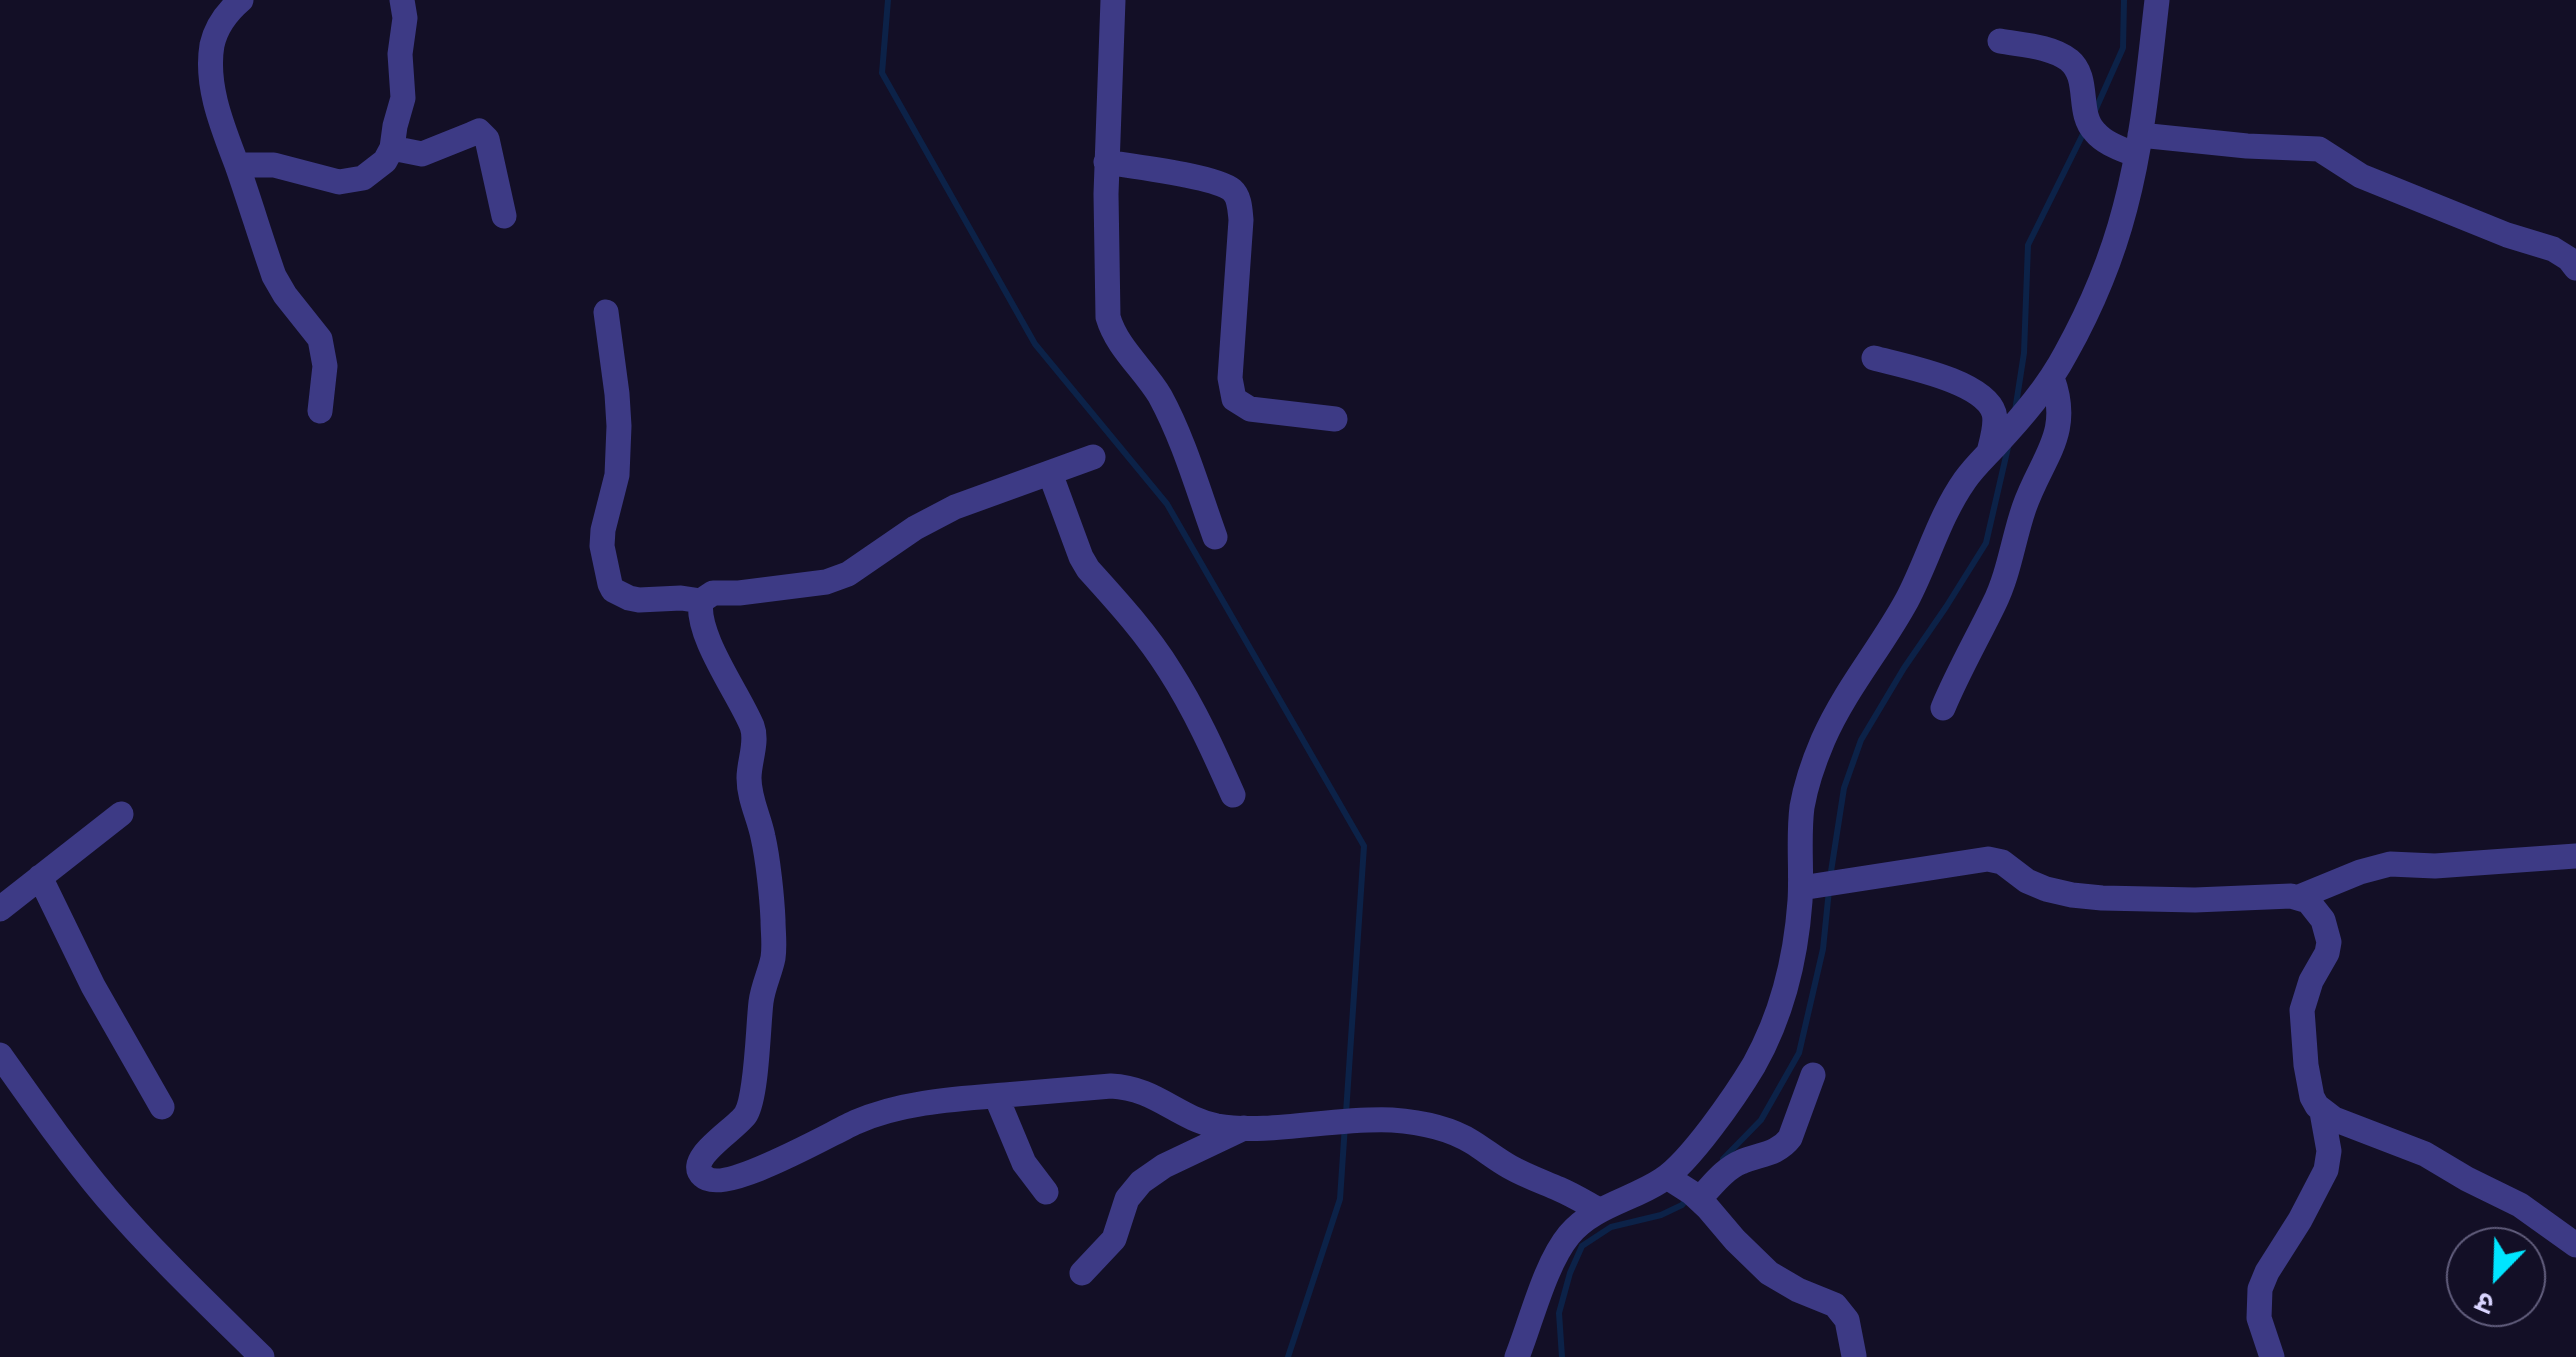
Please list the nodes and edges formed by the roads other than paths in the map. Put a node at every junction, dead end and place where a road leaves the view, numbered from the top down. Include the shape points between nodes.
1 (241, 0) edge
2 (402, 0) edge
3 (1112, 0) edge
4 (2156, 0) edge
5 (2000, 41) dead end
6 (2138, 145) junction
7 (392, 148) junction
8 (1106, 162) junction
9 (237, 165) junction
10 (504, 216) dead end
11 (2576, 268) edge
12 (606, 312) dead end
13 (1874, 358) dead end
14 (2052, 378) junction
15 (320, 412) dead end
16 (1336, 419) dead end
17 (1990, 452) junction
18 (1093, 457) dead end
19 (1050, 473) junction
20 (1215, 537) dead end
21 (701, 601) junction
22 (1943, 708) dead end
23 (1233, 795) dead end
24 (121, 814) dead end
25 (2576, 856) edge
26 (40, 878) junction
27 (1801, 888) junction
28 (2299, 897) junction
29 (0, 909) edge
30 (0, 1055) edge
31 (1813, 1075) dead end
32 (996, 1096) junction
33 (162, 1107) dead end
34 (2322, 1112) junction
35 (1244, 1128) junction
36 (1667, 1177) junction
37 (1046, 1192) dead end
38 (1699, 1199) junction
39 (1600, 1210) junction
40 (2576, 1245) edge
41 (1082, 1274) dead end
42 (1854, 1356) edge
43 (262, 1357) edge
44 (1517, 1357) edge
45 (2272, 1357) edge

1 - 9 street via 218,27 211,64
2 - 7 street via 404,90
3 - 8 street
4 - 6 street
5 - 6 street via 2066,58 2080,77 2094,132 2109,143
6 - 11 street via 2319,149 2372,181 2553,249
6 - 14 street via 2106,266
7 - 9 street via 385,161 349,182
7 - 10 street via 422,154 483,133
8 - 16 street via 1232,190 1241,220 1234,399 1250,409
8 - 20 street via 1108,317 1172,420
9 - 15 street via 274,276 320,340
12 - 21 street via 619,426 602,546 610,584 640,600
13 - 17 street via 1937,375 1988,400 1996,418
14 - 17 street
14 - 22 street via 2060,409 2056,437 2025,506 2003,583
17 - 27 street via 1953,498 1905,603 1823,741 1802,810
18 - 19 street
19 - 21 street via 955,507 848,574 758,592 713,593
19 - 23 street via 1080,556 1170,670
21 - 32 street via 716,657 754,734 749,783 764,841 774,954 761,1000 751,1102 710,1146 700,1172 710,1180 732,1178 885,1112
24 - 26 street
25 - 28 street via 2390,864
26 - 29 street
26 - 33 street
27 - 28 street via 1988,860 2072,895
27 - 36 street via 1792,960 1770,1031 1742,1084
28 - 34 street via 2318,912 2329,942 2305,996 2301,1025 2312,1098
30 - 43 street via 106,1197
31 - 38 street via 1783,1146 1728,1168
32 - 35 street via 1129,1087 1204,1122
32 - 37 street via 1024,1163
34 - 40 street via 2425,1154
34 - 45 street via 2326,1170 2260,1290 2259,1318
35 - 39 street via 1393,1120 1442,1128
35 - 41 street via 1141,1182 1126,1199 1114,1239
36 - 38 street
36 - 39 street
38 - 42 street via 1770,1272 1844,1313
39 - 44 street via 1558,1252

